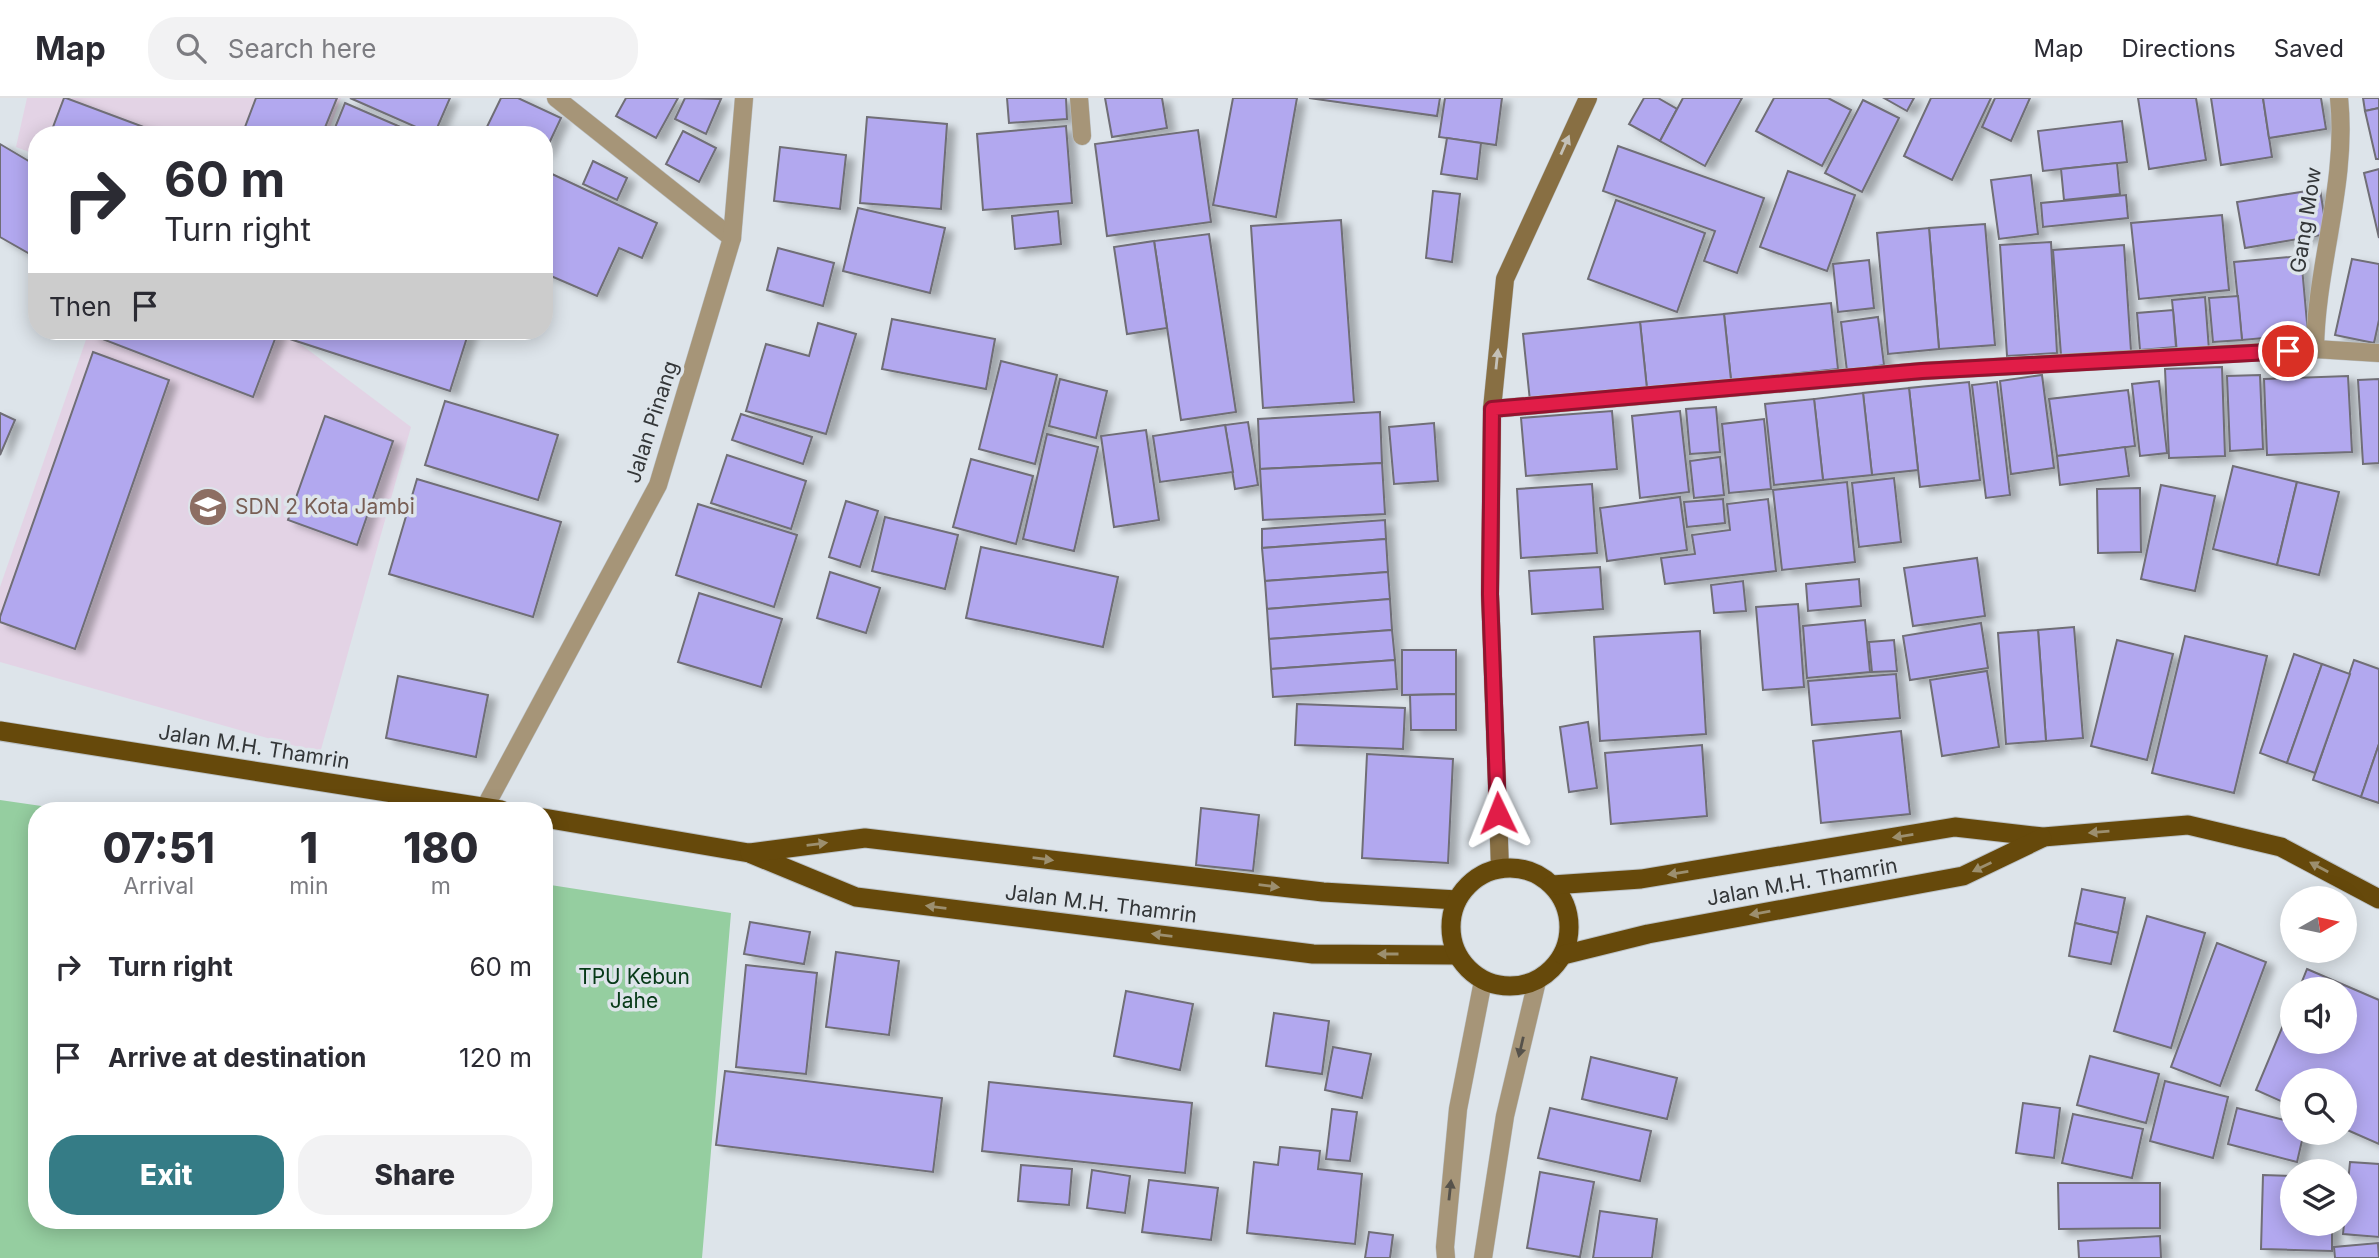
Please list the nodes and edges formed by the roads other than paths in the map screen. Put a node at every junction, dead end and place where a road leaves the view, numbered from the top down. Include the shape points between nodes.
1 (556, 98) edge
2 (744, 98) edge
3 (1079, 98) edge
4 (1588, 98) edge
5 (2339, 98) edge
6 (1082, 136) dead end
7 (732, 238) junction
8 (2315, 349) junction
9 (2379, 353) edge
10 (1492, 409) junction
11 (0, 731) edge
12 (449, 802) edge
13 (497, 802) edge
14 (553, 820) edge
15 (2043, 837) junction
16 (749, 853) junction
17 (1500, 868) junction
18 (1552, 885) junction
19 (2379, 899) edge
20 (1457, 900) junction
21 (1457, 955) junction
22 (1563, 955) junction
23 (1483, 981) junction
24 (1537, 981) junction
25 (1446, 1258) edge
26 (1483, 1258) edge

1 - 7 street
2 - 7 street, Jalan Pinang
3 - 6 street
10 -> 4 main road via 1505,279
5 - 8 street, Gang Mow via 2336,191 2331,237 2322,260
7 - 13 street, Jalan Pinang via 658,485
8 - 9 street
8 - 10 street via 1922,371
10 - 17 main road via 1490,594
11 - 12 highway, Jalan M.H. Thamrin
14 - 16 highway, Jalan M.H. Thamrin
15 -> 18 highway, Jalan M.H. Thamrin via 1955,827 1641,879
19 -> 15 highway, Jalan M.H. Thamrin via 2281,847 2188,825
15 -> 22 highway, Jalan M.H. Thamrin via 1963,876 1648,934
16 -> 20 highway, Jalan M.H. Thamrin via 865,838 1323,892
21 -> 16 highway, Jalan M.H. Thamrin via 1314,954 856,897
17 - 18 highway via 1528,871
17 - 20 highway via 1468,885
18 - 22 highway via 1568,918
20 - 21 highway via 1451,937
21 - 23 highway
22 - 24 highway
23 - 24 highway via 1519,986
25 -> 23 street via 1458,1109
24 -> 26 street via 1505,1116

